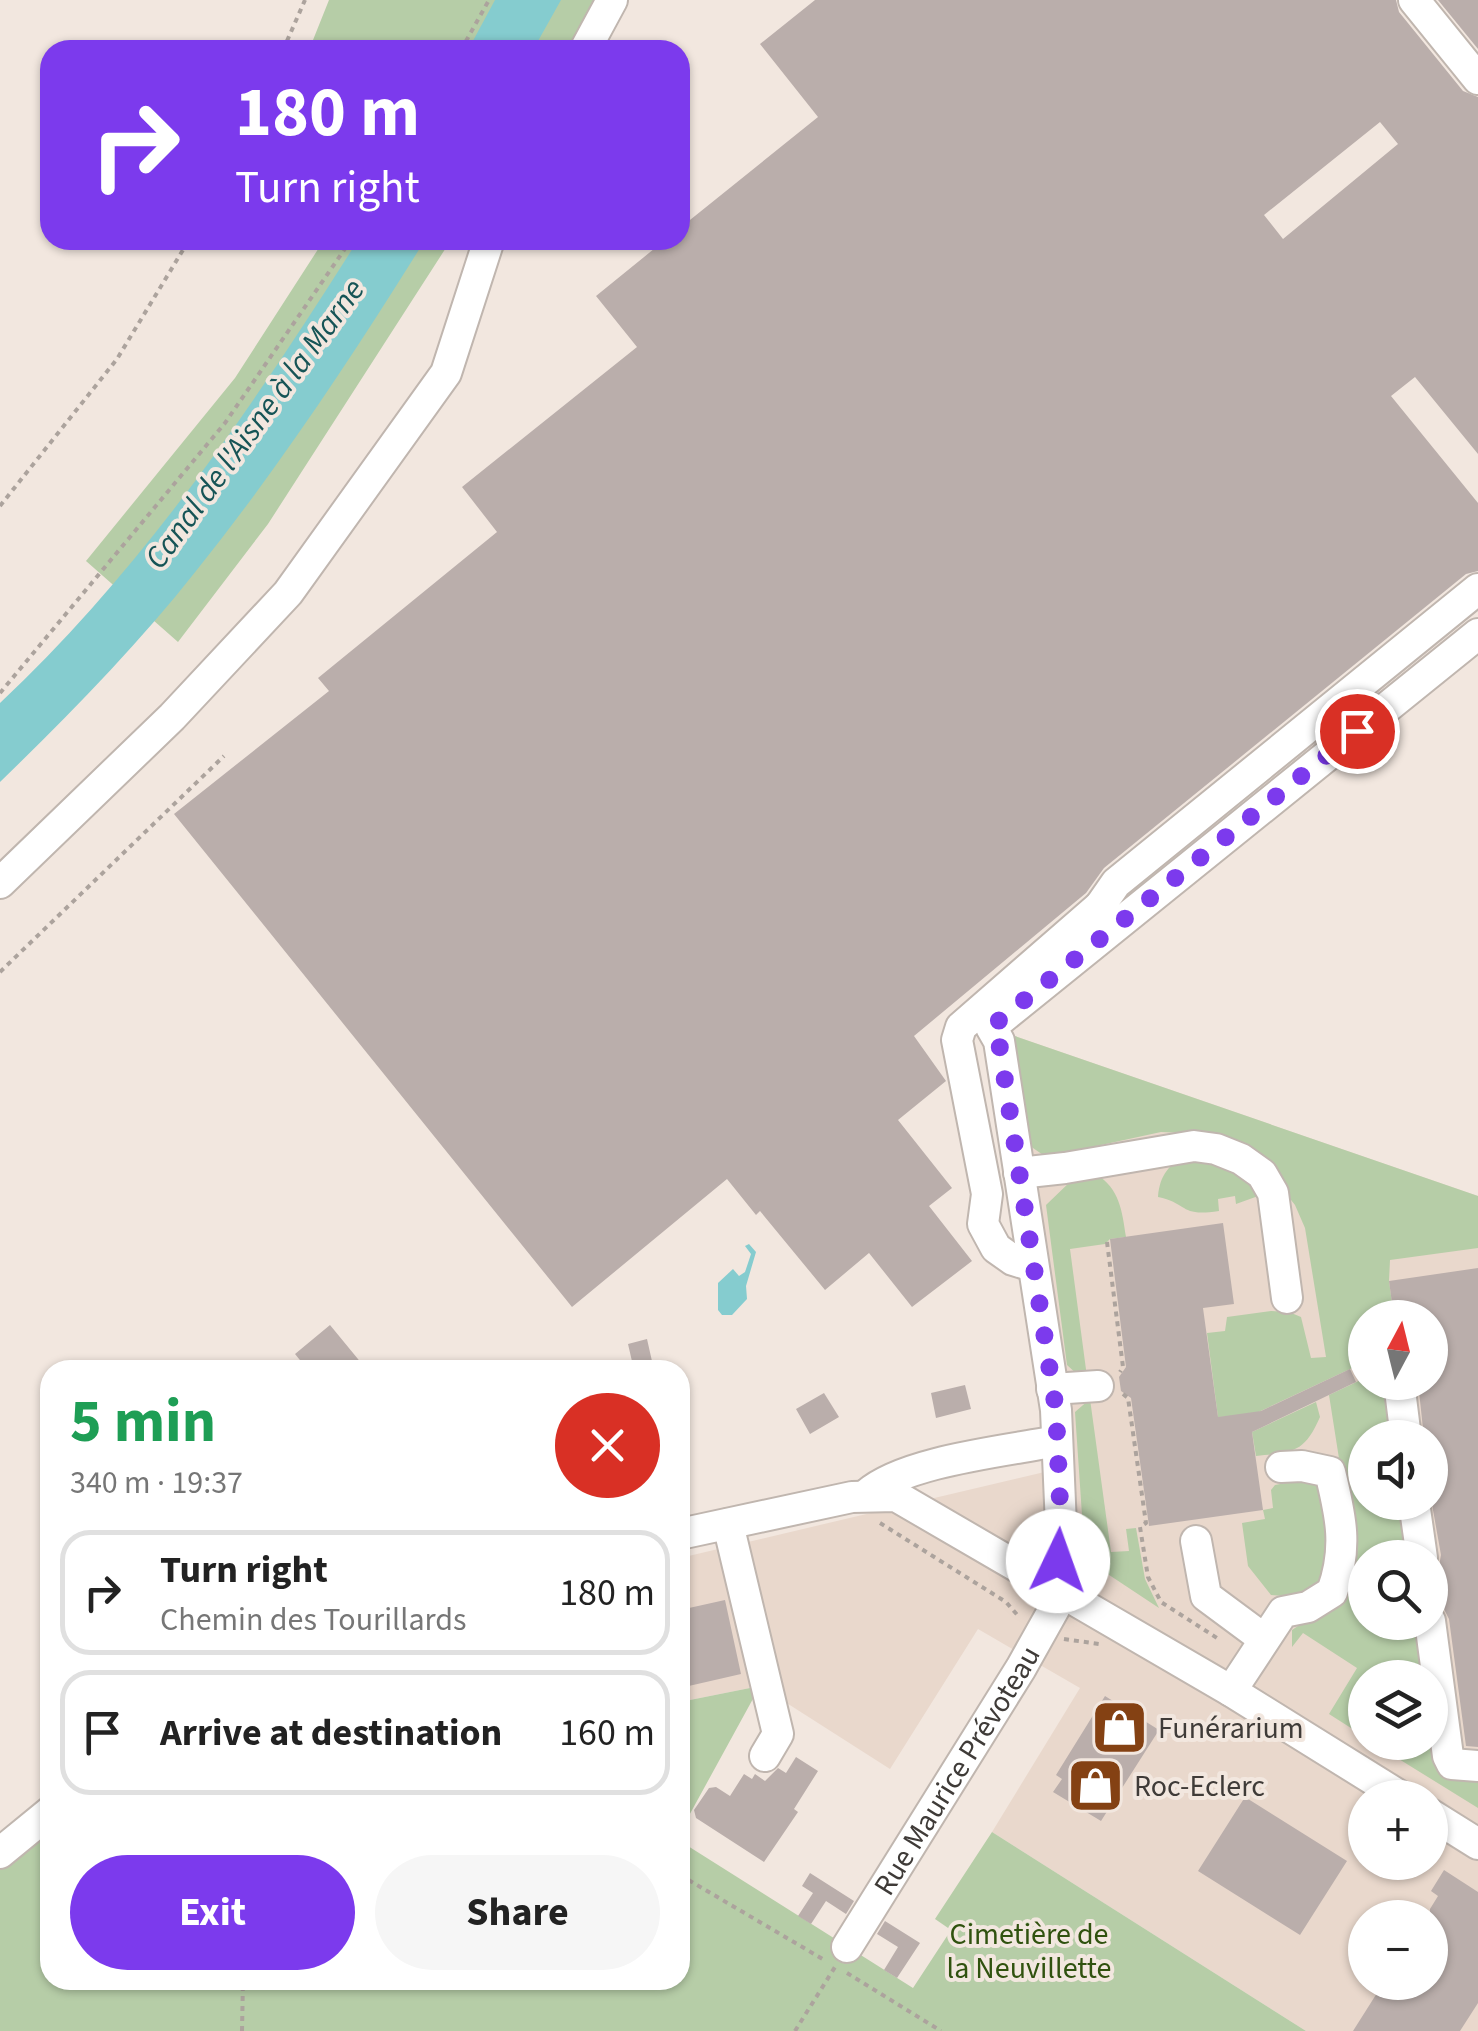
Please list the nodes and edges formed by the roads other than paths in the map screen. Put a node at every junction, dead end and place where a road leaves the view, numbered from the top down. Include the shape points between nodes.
1 (612, 0) edge
2 (1414, 0) edge
3 (590, 40) edge
4 (1478, 79) edge
5 (486, 250) edge
6 (1478, 589) edge
7 (1478, 634) edge
8 (0, 883) edge
9 (1107, 916) junction
10 (1019, 1173) junction
11 (1034, 1266) junction
12 (1288, 1298) dead end
13 (1112, 1385) road end
14 (1052, 1390) junction
15 (1057, 1440) junction
16 (1281, 1467) dead end
17 (865, 1496) junction
18 (728, 1524) junction
19 (690, 1532) edge
20 (1196, 1542) dead end
21 (1055, 1588) junction
22 (1433, 1640) edge
23 (1258, 1649) junction
24 (1231, 1691) junction
25 (765, 1756) dead end
26 (1478, 1766) edge
27 (1374, 1780) edge
28 (40, 1820) edge
29 (1448, 1825) edge
30 (1478, 1844) edge
31 (0, 1853) edge
32 (842, 1957) road end

1 - 3 street
2 - 4 street
5 - 8 street via 446,373 288,593 172,717
6 - 9 street via 1116,882
7 - 9 street
9 - 10 street, Rue Maurice Prévoteau via 991,1027 999,1042
9 - 11 street via 961,1027 958,1040 986,1194 983,1224 996,1248
10 - 11 street, Rue Maurice Prévoteau
10 - 12 street via 1194,1146 1241,1159 1262,1174 1273,1193
11 - 14 street, Rue Maurice Prévoteau
13 - 14 street
14 - 15 street, Rue Maurice Prévoteau
15 - 17 street via 912,1470
15 - 21 street, Rue Maurice Prévoteau via 1061,1526
16 - 23 street via 1330,1472 1342,1562 1332,1592 1283,1612
17 - 18 street
17 - 21 street via 896,1496
18 - 19 street
18 - 25 street via 778,1734
20 - 23 street via 1206,1596
21 - 24 street
21 - 32 street, Rue Maurice Prévoteau via 1021,1668
22 - 26 street via 1448,1756 1458,1766
23 - 24 street
24 - 27 street
28 - 31 street
29 - 30 street

